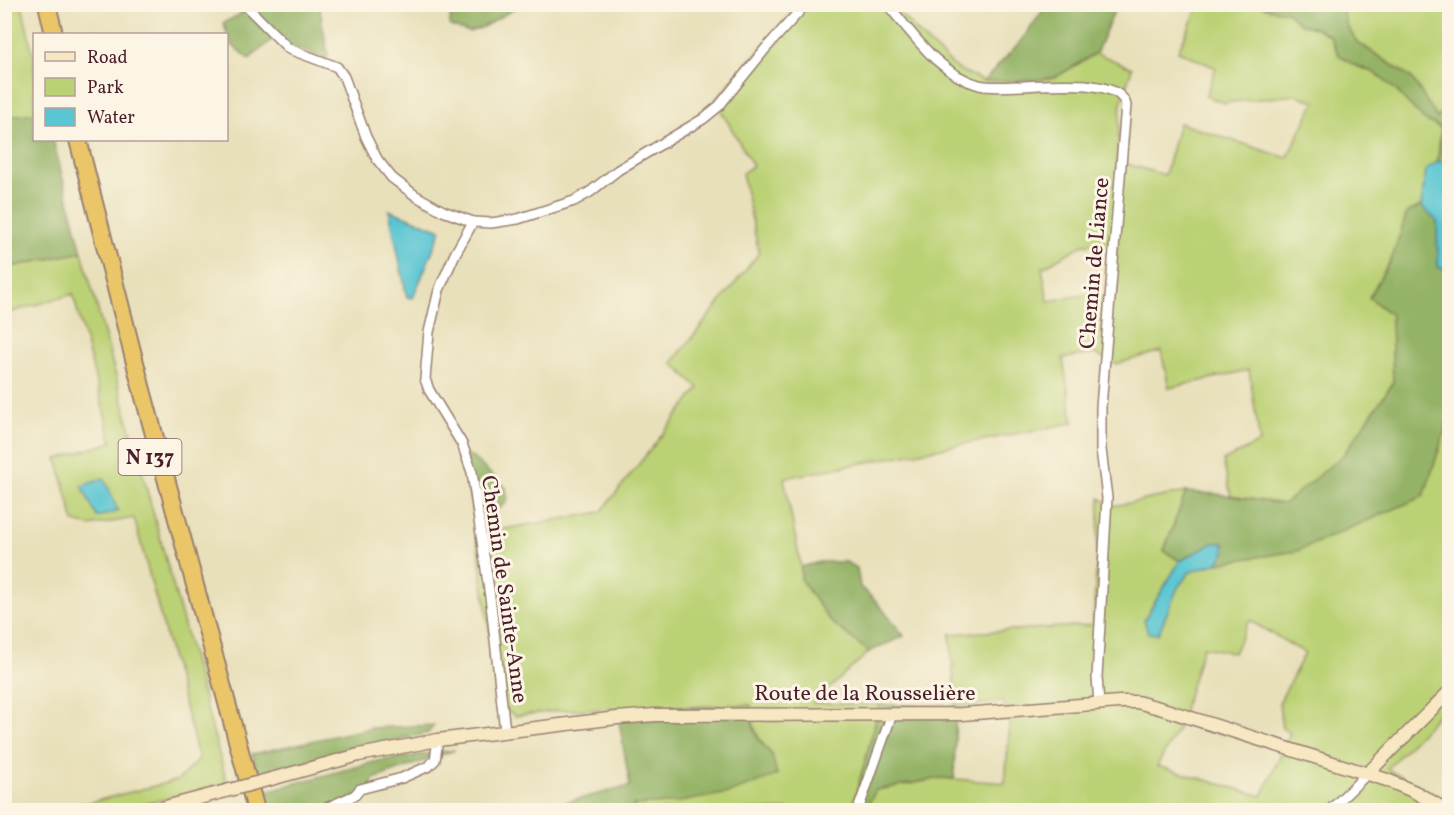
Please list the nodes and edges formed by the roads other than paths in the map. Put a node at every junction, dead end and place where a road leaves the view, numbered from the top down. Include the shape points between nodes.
1 (36, 4) edge
2 (47, 4) edge
3 (244, 4) edge
4 (806, 4) edge
5 (887, 4) edge
6 (43, 33) edge
7 (54, 33) edge
8 (68, 141) edge
9 (78, 141) edge
10 (473, 222) junction
11 (1449, 691) edge
12 (1099, 703) junction
13 (892, 714) junction
14 (505, 731) junction
15 (438, 740) junction
16 (1368, 773) junction
17 (4, 801) edge
18 (8, 810) edge
19 (154, 810) edge
20 (245, 810) edge
21 (256, 810) edge
22 (322, 810) edge
23 (858, 810) edge
24 (1330, 810) edge
25 (1446, 810) edge

1 - 6 highway
2 - 7 highway
3 - 10 street via 289,49 337,67 344,76 366,137 392,178 443,211
4 - 10 street via 719,106 703,119 574,201 518,219
5 - 12 street, Chemin de Liance via 931,55 956,74 980,85 1103,87 1119,93 1126,105 1101,407 1107,498 1097,676
8 - 20 highway, N 137
9 - 21 highway, N 137
10 - 14 street, Chemin de Sainte-Anne via 439,290 429,332 425,379 462,444 472,472
11 - 16 street
12 - 13 street, Route de la Rousselière via 962,714
12 - 16 street, Route de la Rousselière via 1152,705
13 - 14 street, Route de la Rousselière via 655,715
13 - 23 street
14 - 15 street, Route de la Rousselière
15 - 19 street, Route de la Rousselière, bridge via 359,755
15 - 22 street via 435,760 429,766 360,789
16 - 24 street
16 - 25 street, Route de la Rousselière via 1404,786
17 - 18 street

